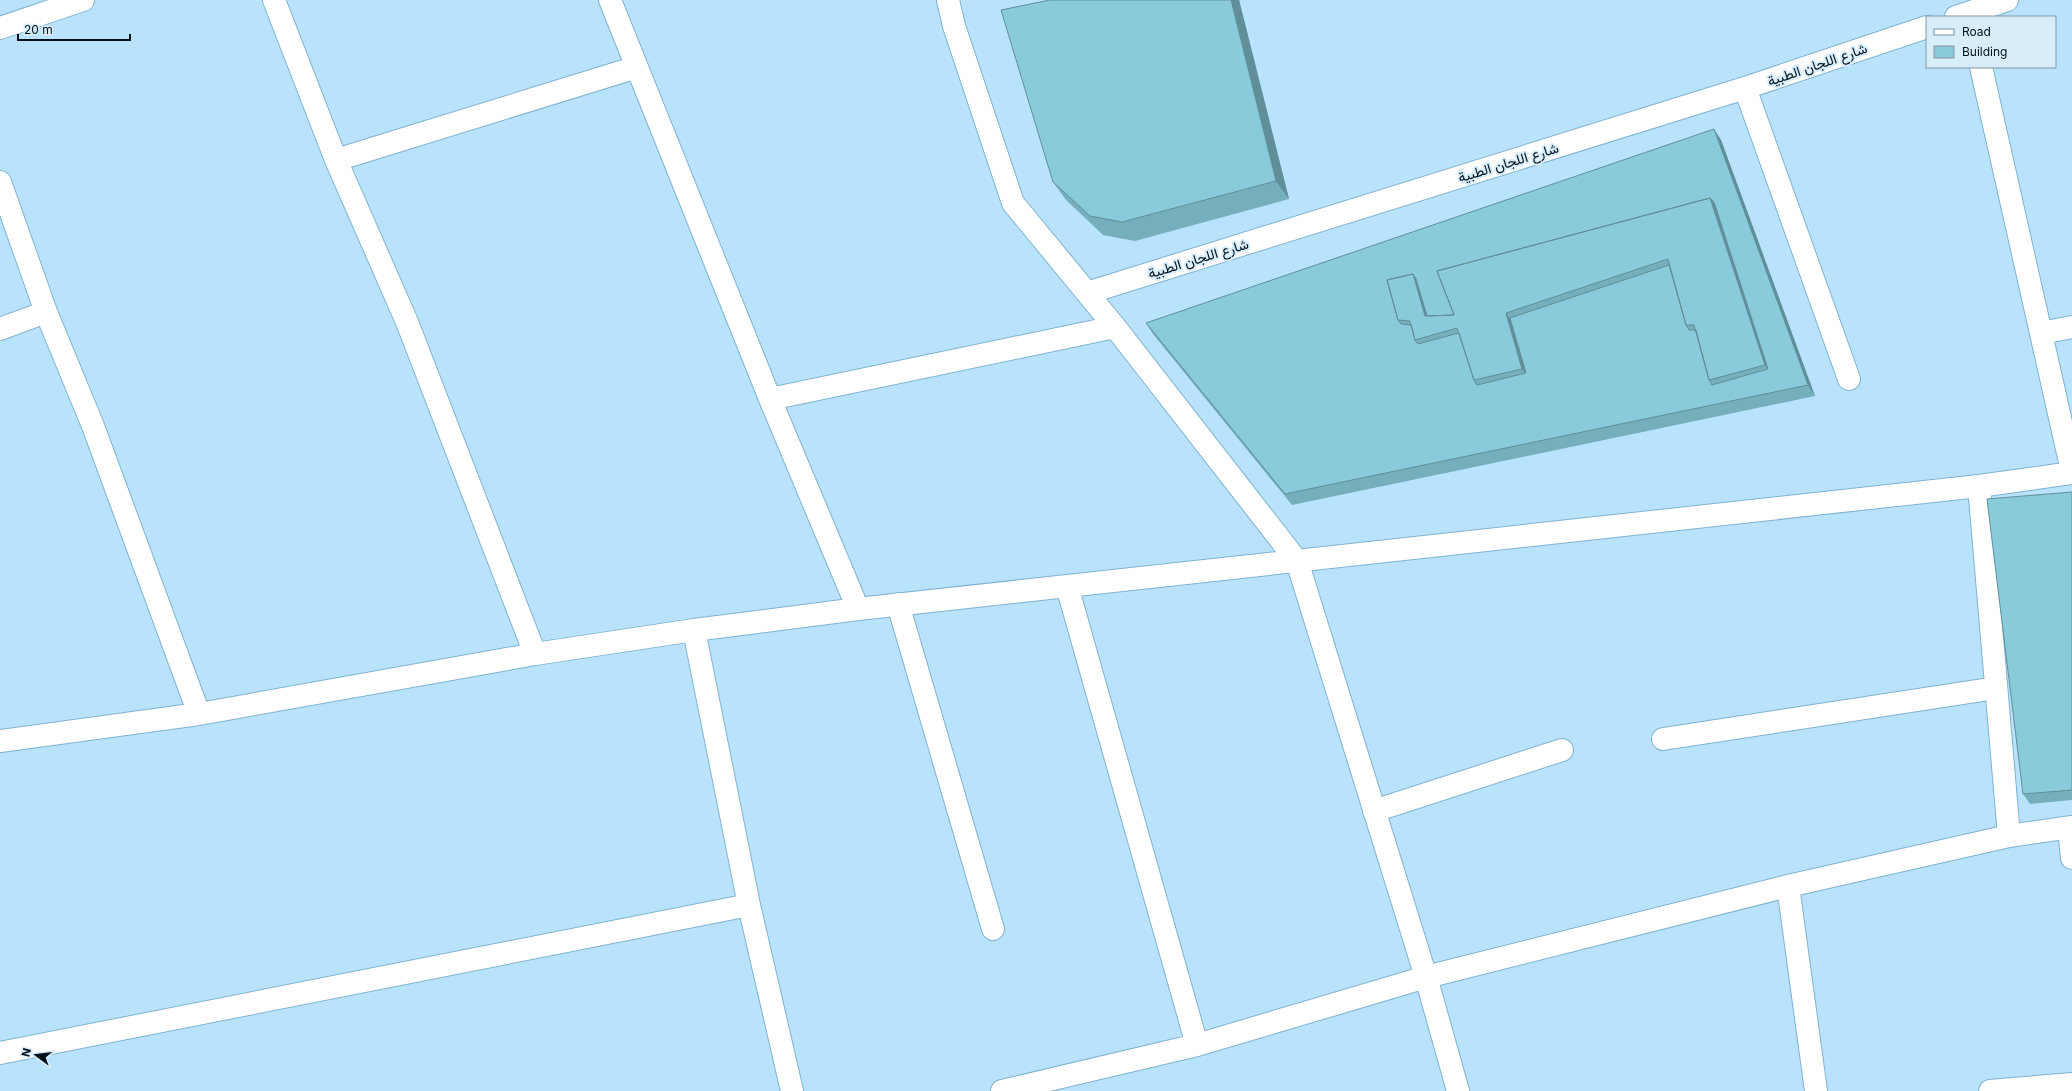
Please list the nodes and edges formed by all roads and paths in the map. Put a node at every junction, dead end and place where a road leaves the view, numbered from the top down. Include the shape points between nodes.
1 (79, 0) edge
2 (274, 0) edge
3 (610, 0) edge
4 (948, 0) edge
5 (2007, 0) edge
6 (1965, 16) edge
7 (1926, 27) edge
8 (0, 28) edge
9 (637, 66) junction
10 (1981, 68) edge
11 (1745, 88) junction
12 (336, 160) junction
13 (0, 182) edge
14 (1087, 293) junction
15 (46, 312) junction
16 (1115, 327) junction
17 (2072, 327) edge
18 (0, 330) edge
19 (2041, 333) junction
20 (1849, 379) dead end
21 (770, 399) junction
22 (2072, 472) edge
23 (1979, 486) junction
24 (1297, 561) junction
25 (1067, 586) junction
26 (898, 604) junction
27 (858, 608) junction
28 (694, 630) junction
29 (535, 654) junction
30 (1996, 688) junction
31 (199, 714) junction
32 (1663, 740) dead end
33 (0, 741) edge
34 (1562, 750) dead end
35 (1374, 811) junction
36 (2070, 827) edge
37 (2010, 836) junction
38 (2072, 858) edge
39 (1788, 886) junction
40 (749, 905) junction
41 (993, 929) dead end
42 (1426, 977) junction
43 (1197, 1045) junction
44 (0, 1053) edge
45 (2072, 1084) edge
46 (792, 1091) edge
47 (1002, 1091) edge
48 (1458, 1091) edge
49 (1816, 1091) edge
50 (1990, 1091) edge

1 - 8 street
2 - 12 street
3 - 9 street
4 - 14 street via 954,26 1013,203
5 - 6 street
7 - 11 street, شارع اللجان الطبية
9 - 12 street
9 - 21 street
10 - 19 street
11 - 14 street, شارع اللجان الطبية
11 - 20 street
12 - 29 street via 407,322
13 - 15 street
14 - 16 street
15 - 18 street
15 - 31 street via 93,426
16 - 21 street
16 - 24 street
17 - 19 street
19 - 22 street
21 - 27 street
22 - 23 street
23 - 24 street
23 - 30 street
24 - 25 street
24 - 35 street
25 - 26 street
25 - 43 street
26 - 27 street
26 - 41 street
27 - 28 street
28 - 29 street
28 - 40 street
29 - 31 street
30 - 32 street
30 - 37 street
31 - 33 street
34 - 35 street
35 - 42 street
36 - 37 street
36 - 38 street
37 - 39 street
39 - 42 street
39 - 49 street
40 - 44 street
40 - 46 street
42 - 43 street
42 - 48 street
43 - 47 street
45 - 50 street

